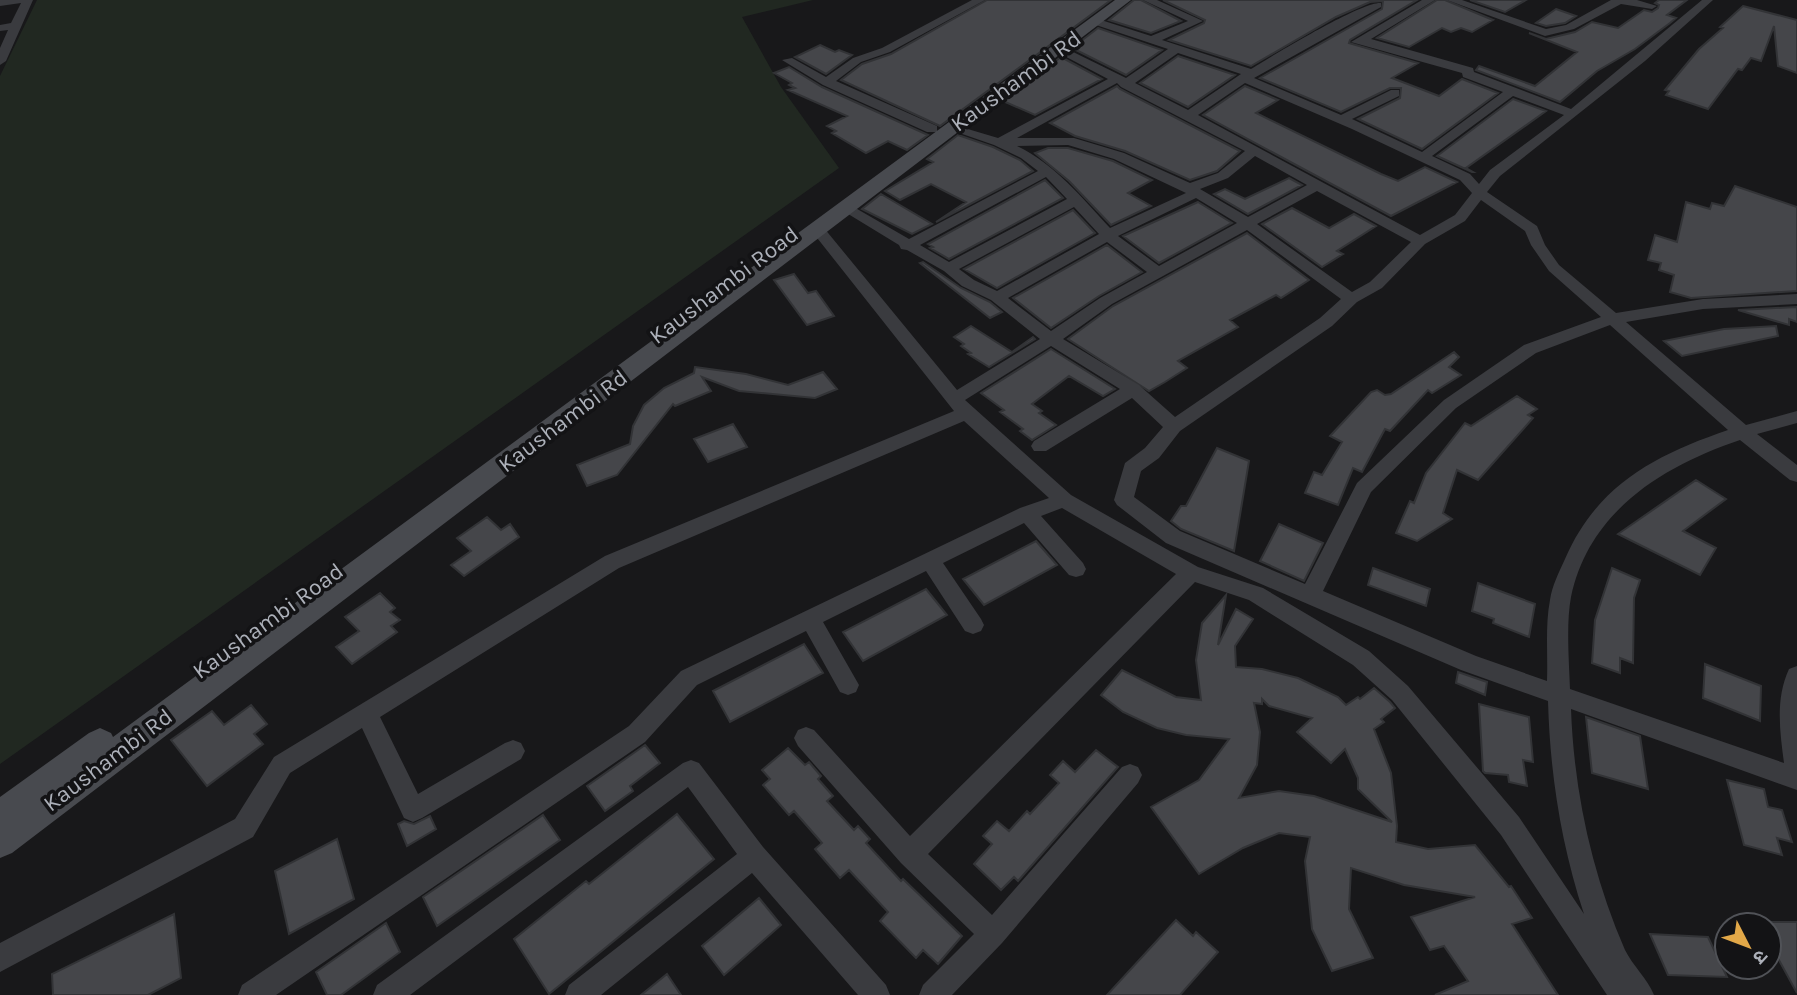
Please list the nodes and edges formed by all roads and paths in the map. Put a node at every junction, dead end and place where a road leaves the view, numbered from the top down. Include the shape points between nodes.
1 (19, 0) edge
2 (28, 0) edge
3 (980, 0) edge
4 (1108, 0) edge
5 (1125, 0) edge
6 (1148, 0) edge
7 (1361, 0) edge
8 (1430, 0) edge
9 (1452, 0) edge
10 (1708, 0) edge
11 (0, 3) edge
12 (1377, 5) junction
13 (1652, 6) dead end
14 (1404, 15) junction
15 (1097, 22) junction
16 (15, 26) junction
17 (0, 28) edge
18 (1149, 41) junction
19 (1059, 49) junction
20 (1176, 49) junction
21 (788, 60) dead end
22 (0, 61) edge
23 (1246, 75) junction
24 (827, 82) junction
25 (1120, 82) junction
26 (1512, 91) junction
27 (1395, 93) dead end
28 (1573, 114) junction
29 (1189, 115) junction
30 (1342, 119) junction
31 (941, 129) junction
32 (999, 142) junction
33 (1252, 151) junction
34 (1424, 159) junction
35 (1048, 171) junction
36 (1317, 185) junction
37 (1192, 190) junction
38 (1478, 192) junction
39 (1076, 200) junction
40 (847, 209) junction
41 (1247, 223) junction
42 (819, 231) junction
43 (1108, 234) junction
44 (1420, 241) junction
45 (906, 246) junction
46 (949, 268) junction
47 (1157, 272) junction
48 (997, 297) junction
49 (1351, 299) junction
50 (1797, 299) edge
51 (1611, 319) junction
52 (1051, 339) junction
53 (1133, 389) junction
54 (961, 405) junction
55 (1797, 417) edge
56 (1174, 426) junction
57 (1741, 432) junction
58 (1040, 446) dead end
59 (1797, 475) edge
60 (1064, 500) junction
61 (1027, 513) junction
62 (930, 560) junction
63 (1076, 569) dead end
64 (1191, 573) junction
65 (1310, 596) junction
66 (810, 618) junction
67 (974, 625) dead end
68 (1797, 676) edge
69 (848, 685) dead end
70 (1557, 694) junction
71 (367, 715) junction
72 (806, 738) dead end
73 (513, 751) dead end
74 (1797, 772) edge
75 (1130, 775) dead end
76 (1797, 779) edge
77 (0, 817) edge
78 (0, 841) edge
79 (910, 854) junction
80 (754, 856) junction
81 (993, 934) junction
82 (0, 958) edge
83 (252, 995) edge
84 (387, 995) edge
85 (579, 995) edge
86 (876, 995) edge
87 (933, 995) edge
88 (1623, 995) edge
89 (1640, 995) edge

1 - 11 street
2 - 16 street
3 - 24 street via 886,50 857,60
4 - 31 main road, Kaushambi Road
5 - 15 main road, Kaushambi Rd
6 - 18 street via 1197,21
7 - 12 street
8 - 14 street
9 - 13 street via 1545,33 1570,27 1619,0
10 - 28 street
12 - 14 street
12 - 23 street
14 - 26 street via 1357,42 1469,71 1467,74
15 - 18 street
15 - 19 main road, Kaushambi Rd
16 - 17 street
16 - 22 street
18 - 20 street
19 - 25 street
19 - 31 main road, Kaushambi Rd
20 - 23 street
20 - 25 street
21 - 24 street
23 - 29 street
23 - 30 street
24 - 31 street
25 - 29 street
25 - 32 street
26 - 28 street
26 - 34 street
27 - 30 street
28 - 38 street via 1495,173
29 - 33 street
30 - 34 street
31 - 32 street
31 - 40 main road, Kaushambi Rd
31 - 77 main road, Kaushambi Road
32 - 35 street
32 - 37 street via 1069,141 1119,156
33 - 36 street
33 - 37 street via 1234,171
34 - 38 street via 1465,177
35 - 39 street
35 - 45 street
36 - 41 street
36 - 44 street
37 - 41 street
37 - 43 street
38 - 44 street via 1460,218
38 - 51 street via 1532,229 1554,268
39 - 43 street
39 - 46 street
40 - 42 main road, Kaushambi Rd
40 - 45 street
41 - 47 street
41 - 49 street
42 - 54 street
42 - 78 main road, Kaushambi Rd
43 - 47 street
43 - 48 street
44 - 49 street via 1376,285
45 - 46 street
46 - 48 street
47 - 52 street
48 - 52 street
49 - 56 street via 1296,343
50 - 51 street via 1703,304
51 - 57 street
51 - 65 street via 1530,349 1450,404 1364,488
52 - 53 street
52 - 54 street
53 - 56 street
53 - 58 street
54 - 60 street
54 - 71 street via 612,562
55 - 57 street
56 - 65 street via 1152,453 1132,468 1124,500 1173,537
57 - 59 street
57 - 70 street via 1682,454 1632,483 1590,528 1561,595
60 - 61 street
60 - 64 street
61 - 62 street
61 - 63 street
62 - 66 street
62 - 67 street
64 - 79 street
64 - 88 street via 1256,594 1361,659 1400,693 1510,825
65 - 70 street via 1469,663
66 - 69 street
66 - 83 street via 689,678 637,734
68 - 74 street via 1790,717
70 - 76 street
70 - 89 street via 1577,848 1617,963
71 - 73 street via 413,810
71 - 82 street via 282,765 244,828
72 - 79 street
75 - 81 street
79 - 81 street
80 - 84 street via 691,771
80 - 85 street
80 - 86 street
81 - 87 street

